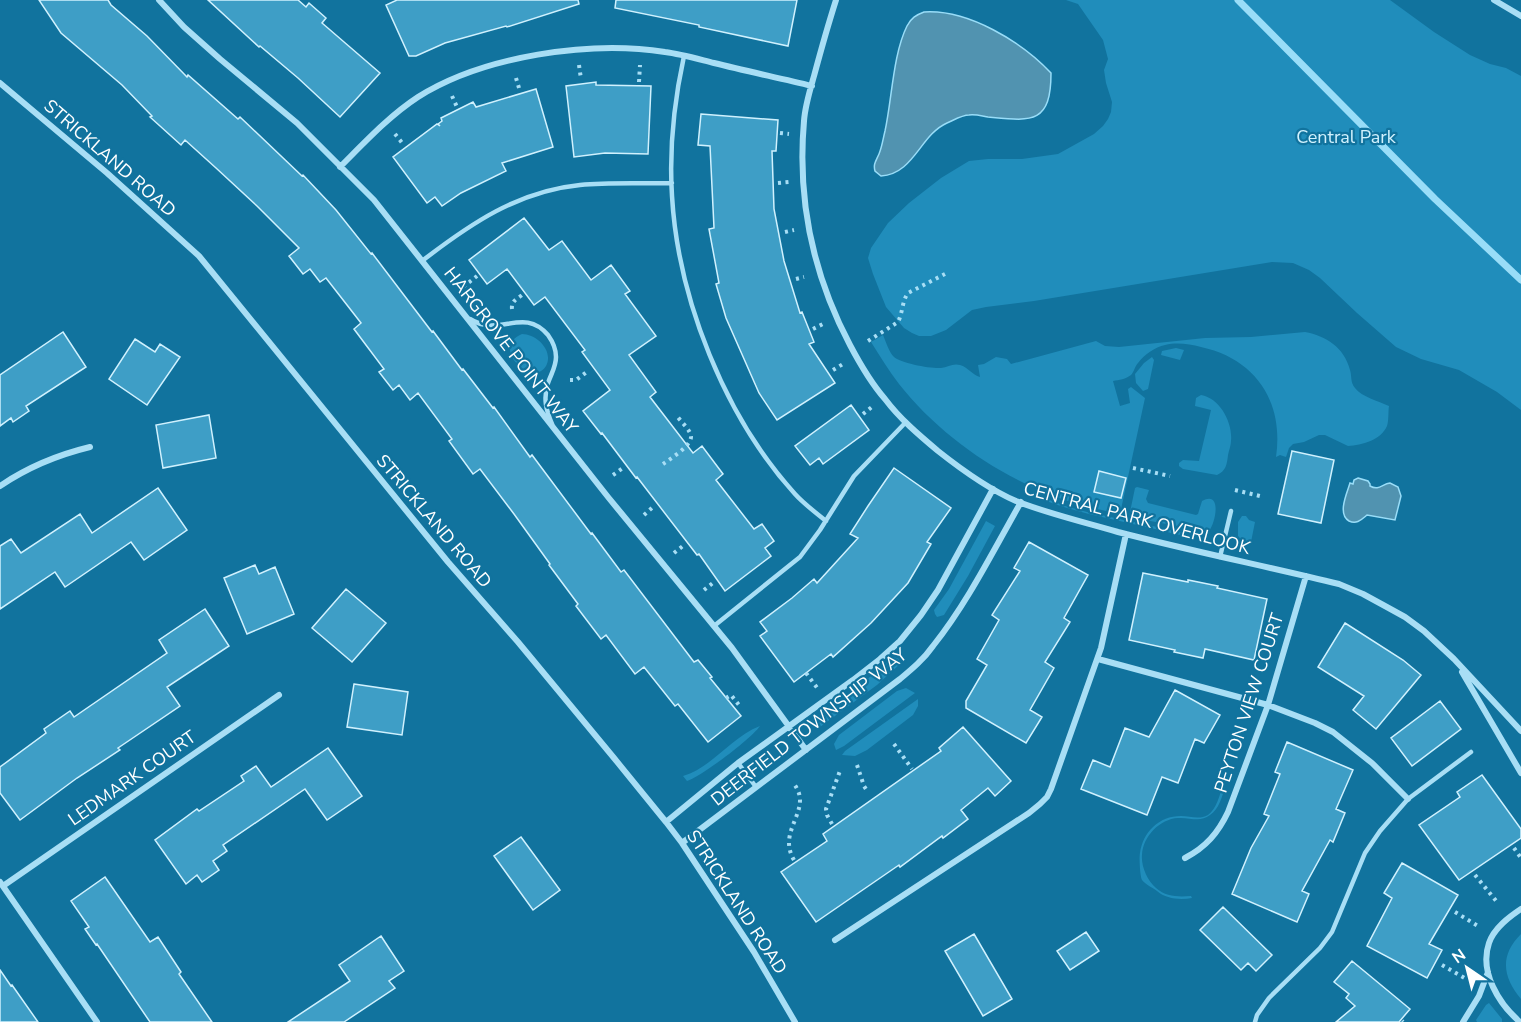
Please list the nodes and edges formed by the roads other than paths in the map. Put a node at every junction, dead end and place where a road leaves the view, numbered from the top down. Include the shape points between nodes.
1 (159, 0) edge
2 (836, 0) edge
3 (1494, 0) edge
4 (1521, 15) edge
5 (684, 56) junction
6 (0, 82) edge
7 (812, 86) junction
8 (340, 166) junction
9 (672, 183) junction
10 (422, 261) junction
11 (465, 315) junction
12 (906, 422) junction
13 (555, 429) junction
14 (90, 447) dead end
15 (0, 486) edge
16 (993, 489) junction
17 (1021, 502) junction
18 (1231, 511) dead end
19 (826, 521) junction
20 (1126, 534) junction
21 (1220, 557) junction
22 (1306, 576) junction
23 (714, 626) junction
24 (1098, 659) junction
25 (1454, 659) junction
26 (279, 695) dead end
27 (1268, 705) junction
28 (789, 726) junction
29 (1521, 731) edge
30 (806, 750) junction
31 (1471, 752) dead end
32 (738, 763) junction
33 (1521, 773) edge
34 (756, 787) junction
35 (1408, 799) junction
36 (666, 822) junction
37 (682, 843) junction
38 (1185, 858) dead end
39 (1, 884) edge
40 (1521, 909) edge
41 (835, 940) dead end
42 (1488, 971) junction
43 (97, 1022) edge
44 (795, 1022) edge
45 (1255, 1022) edge
46 (1463, 1022) edge
47 (1520, 1022) edge

1 - 8 street, HARGROVE POINT WAY
2 - 7 street, CENTRAL PARK OVERLOOK
3 - 4 street
5 - 7 street
5 - 8 street via 612,47 523,58 463,74 401,108
5 - 9 lane via 673,123
6 - 36 street, STRICKLAND ROAD via 199,256
7 - 12 street, CENTRAL PARK OVERLOOK via 804,118 803,150 806,209 814,255 830,302 855,353 877,389
8 - 10 street, HARGROVE POINT WAY via 374,200
9 - 10 lane via 581,185 540,192 474,222
9 - 19 lane via 687,285 696,318 732,405 768,461 795,494
10 - 11 street, HARGROVE POINT WAY
11 - 13 street, HARGROVE POINT WAY
11 - 13 lane via 486,326 531,322 551,340 555,363 545,402
12 - 16 street, CENTRAL PARK OVERLOOK via 961,469
12 - 19 lane via 854,476
13 - 23 street, HARGROVE POINT WAY
14 - 15 street via 42,461
16 - 17 street, CENTRAL PARK OVERLOOK
16 - 28 street, DEERFIELD TOWNSHIP WAY via 938,590 900,641
17 - 20 street, CENTRAL PARK OVERLOOK
17 - 30 street, DEERFIELD TOWNSHIP WAY via 967,597 933,647 900,679
18 - 21 lane
19 - 23 lane via 800,557
20 - 21 street, CENTRAL PARK OVERLOOK
20 - 24 street
21 - 22 street, CENTRAL PARK OVERLOOK
22 - 25 street, CENTRAL PARK OVERLOOK via 1339,584 1405,617
22 - 27 street, PEYTON VIEW COURT
23 - 28 street, HARGROVE POINT WAY
24 - 27 street
24 - 41 street via 1047,797
25 - 29 street, CENTRAL PARK OVERLOOK
25 - 33 street, CENTRAL PARK OVERLOOK
26 - 39 street, LEDMARK COURT
27 - 35 street via 1333,732
27 - 38 street, PEYTON VIEW COURT via 1221,827 1196,853
28 - 30 street, HARGROVE POINT WAY
28 - 32 street, DEERFIELD TOWNSHIP WAY
30 - 34 street, DEERFIELD TOWNSHIP WAY
31 - 35 lane
32 - 34 lane
32 - 36 street, DEERFIELD TOWNSHIP WAY
34 - 37 street, DEERFIELD TOWNSHIP WAY
35 - 45 lane via 1370,845 1326,940 1269,998
36 - 37 street, STRICKLAND ROAD
37 - 44 street, STRICKLAND ROAD
39 - 43 street
40 - 42 street via 1501,925 1489,942
42 - 46 street
42 - 47 street via 1497,995

